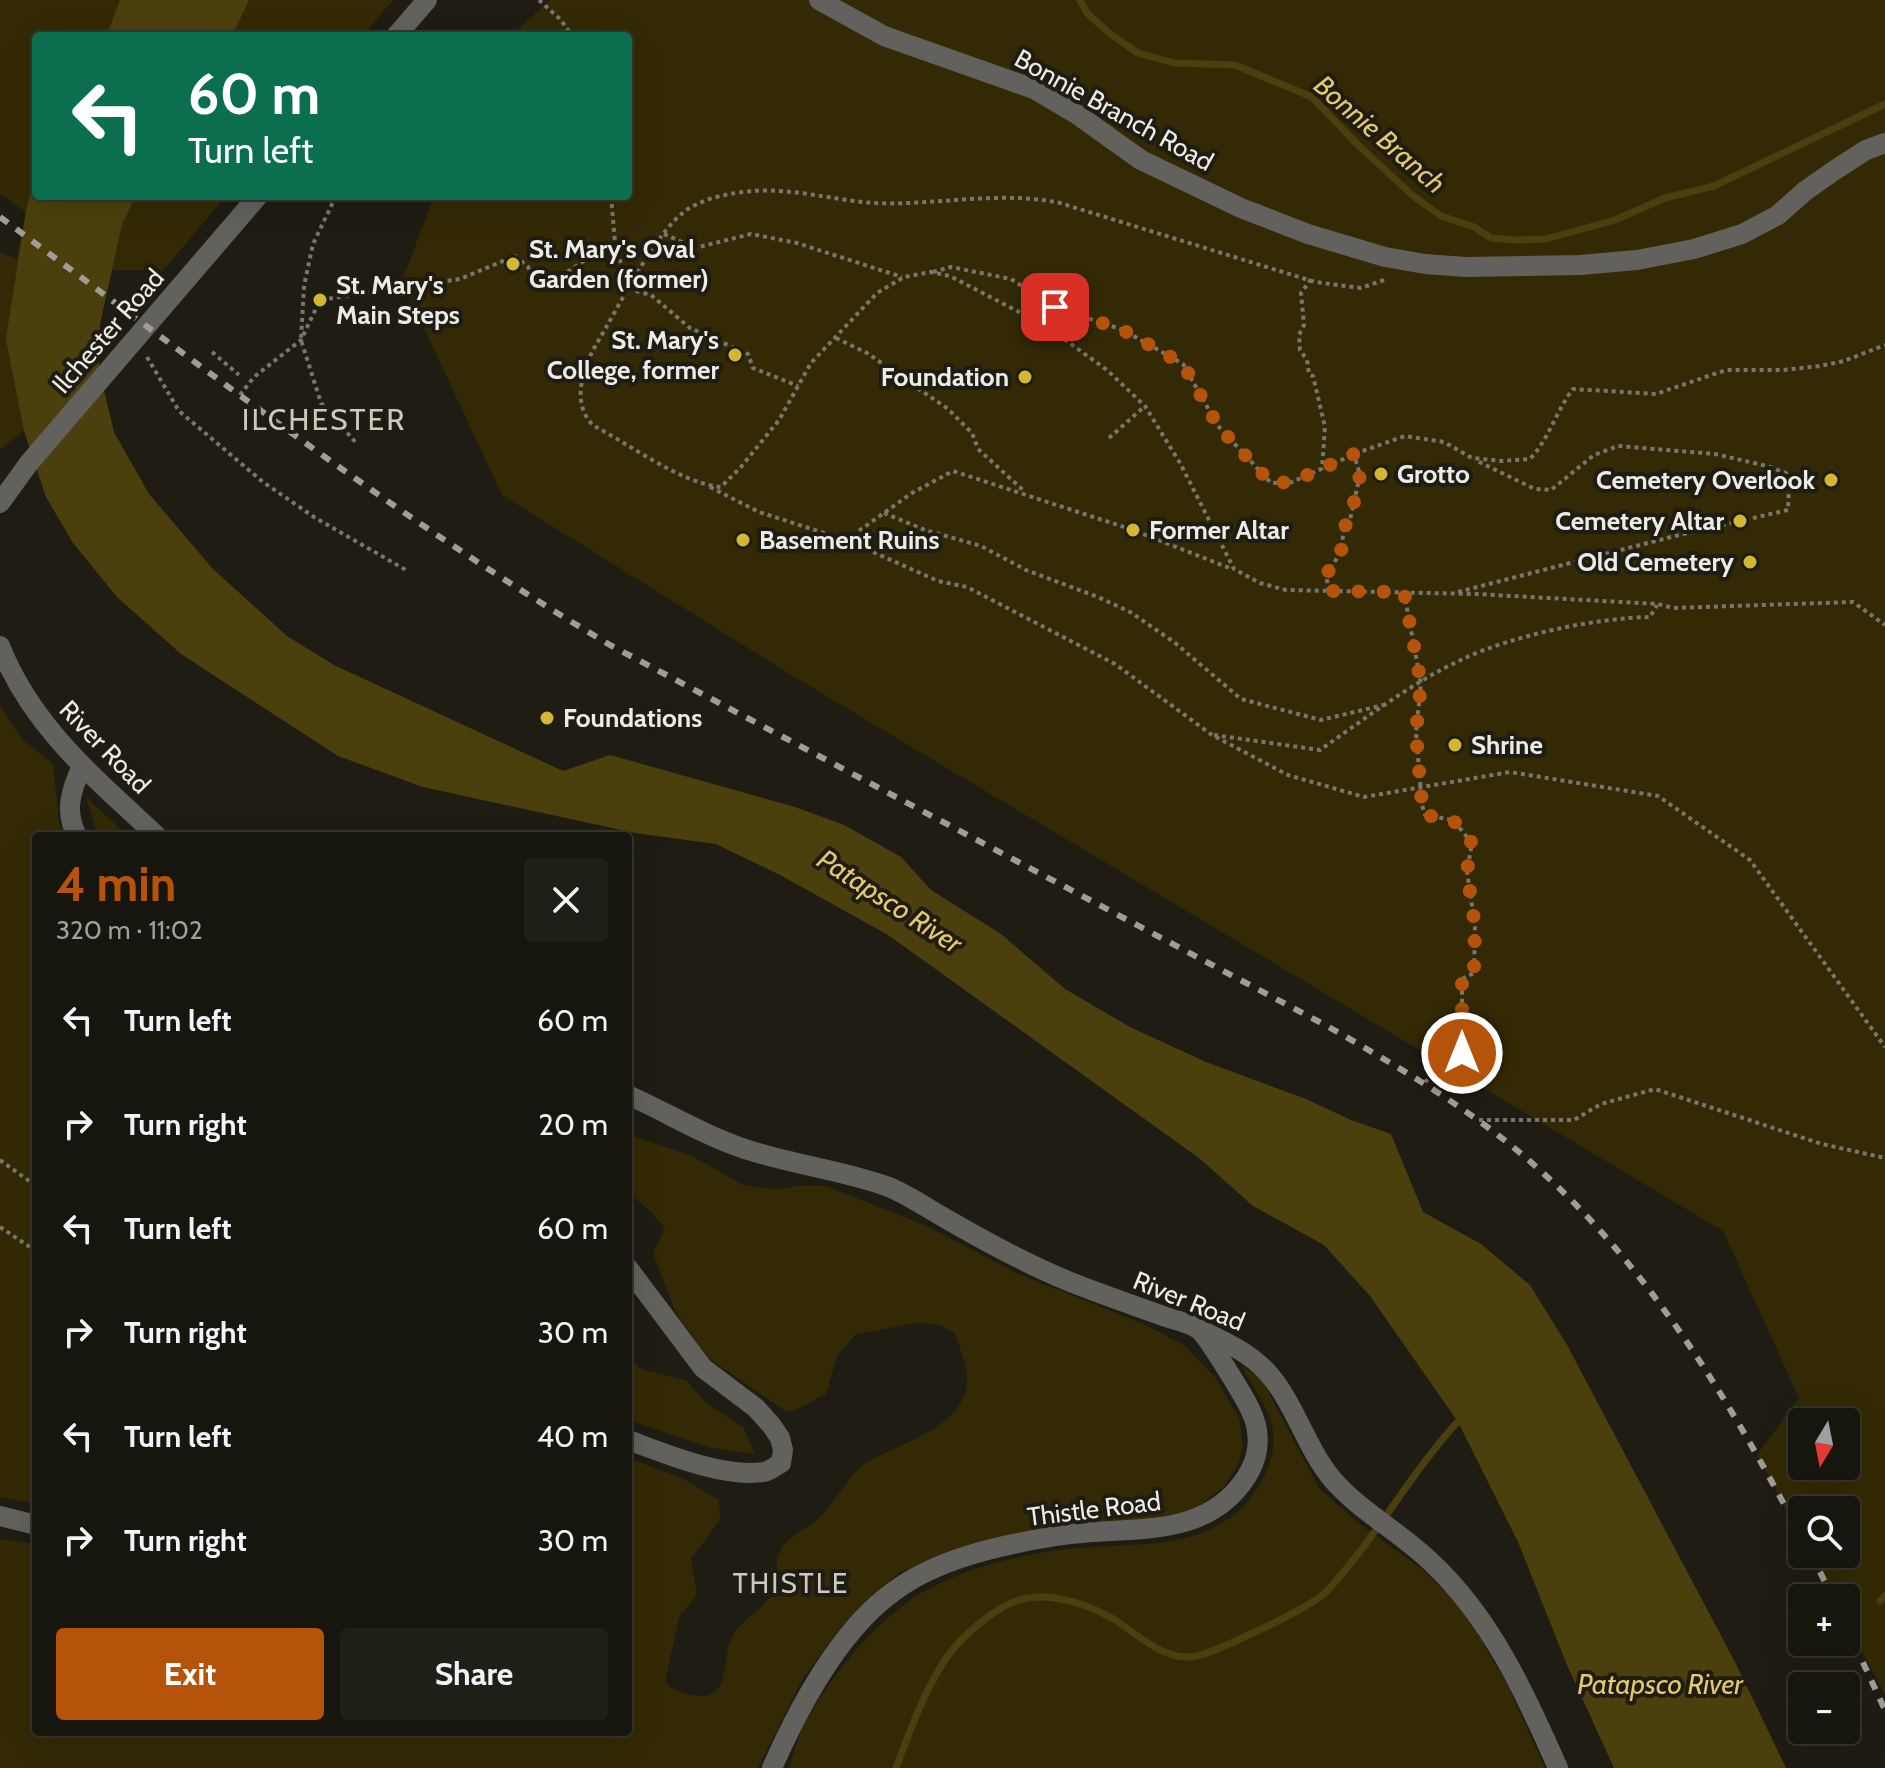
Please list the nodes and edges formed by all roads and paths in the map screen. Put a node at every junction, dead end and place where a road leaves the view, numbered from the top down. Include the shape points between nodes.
1 (427, 0) edge
2 (539, 0) edge
3 (819, 0) edge
4 (399, 32) edge
5 (569, 32) edge
6 (1885, 143) edge
7 (255, 200) edge
8 (334, 200) edge
9 (611, 200) edge
10 (664, 234) junction
11 (615, 243) junction
12 (1419, 263) junction
13 (931, 272) junction
14 (904, 277) junction
15 (1304, 278) junction
16 (628, 289) junction
17 (836, 338) junction
18 (301, 340) junction
19 (132, 342) junction
20 (1885, 345) edge
21 (212, 352) dead end
22 (239, 375) dead end
23 (798, 386) junction
24 (240, 395) dead end
25 (1145, 406) junction
26 (1109, 438) dead end
27 (357, 444) dead end
28 (1354, 454) junction
29 (1472, 458) junction
30 (1322, 469) junction
31 (708, 486) junction
32 (1027, 494) junction
33 (0, 503) edge
34 (884, 513) junction
35 (846, 540) junction
36 (1234, 569) junction
37 (406, 570) dead end
38 (1329, 591) junction
39 (1404, 592) junction
40 (1452, 594) junction
41 (1658, 604) junction
42 (1885, 625) edge
43 (0, 646) edge
44 (1421, 684) junction
45 (1388, 704) junction
46 (1212, 735) junction
47 (82, 766) junction
48 (1418, 788) junction
49 (75, 832) edge
50 (153, 832) edge
51 (1885, 1047) edge
52 (1424, 1084) dead end
53 (632, 1097) edge
54 (1479, 1120) dead end
55 (1885, 1158) edge
56 (0, 1160) edge
57 (32, 1183) edge
58 (0, 1227) edge
59 (32, 1248) edge
60 (632, 1274) edge
61 (1199, 1329) junction
62 (632, 1441) edge
63 (0, 1516) edge
64 (32, 1524) edge
65 (772, 1768) edge
66 (1558, 1768) edge

1 - 4 street
2 - 5 path
3 - 12 street, Bonnie Branch Road via 884,36 1034,89 1141,160 1241,208 1321,238
6 - 12 street, Bonnie Branch Road via 1835,170 1778,215 1742,234 1694,249 1580,265
7 - 19 street, Ilchester Road
8 - 18 path via 313,244
9 - 11 path
10 - 14 path via 695,248 751,234
10 - 15 path via 682,213 701,203 755,191 874,203 1030,197
10 - 16 path
11 - 16 path
11 - 18 path via 566,273 534,278 515,256 460,279 320,300
12 - 15 path via 1361,288
13 - 14 path
13 - 25 path via 950,276 1046,326 1107,370
13 - 30 path via 951,267 1011,279 1055,307 1123,330 1183,364 1218,426 1271,483 1292,482
14 - 17 path via 877,293
15 - 30 path via 1310,281 1301,293 1300,350 1313,376 1325,427
16 - 23 path via 651,295 690,328 748,354 753,368
16 - 31 path via 586,362 581,402 587,420
17 - 23 path via 811,363
17 - 32 path via 876,358 948,409 972,433 978,449
18 - 24 path
18 - 27 path via 321,403
19 - 33 street, Ilchester Road
19 - 37 path via 179,411 263,482
20 - 29 path via 1820,366 1726,370 1656,394 1573,389 1530,459
21 - 22 path
23 - 31 path via 779,420 728,481 721,487
25 - 26 path
25 - 36 path
28 - 29 path via 1405,436 1444,442
28 - 30 path
28 - 38 path via 1360,475 1341,552 1326,575
29 - 40 path via 1535,489 1551,490 1594,455 1618,446 1715,454 1786,473 1788,510
31 - 35 path via 759,512
32 - 34 path via 953,471
32 - 36 path
34 - 35 path
34 - 45 path via 981,546 1130,612 1241,699 1321,720
35 - 46 path via 938,581 967,587 1115,664
36 - 38 path via 1286,590
38 - 39 path
39 - 40 path
39 - 44 path
40 - 41 path
41 - 42 path via 1673,608 1853,602
41 - 44 path via 1650,617 1550,630 1465,657
43 - 47 street, River Road via 24,695
44 - 45 path
44 - 48 path
45 - 46 path via 1320,750
46 - 48 path via 1288,775 1364,797
47 - 49 street via 69,805
47 - 50 street, River Road
48 - 51 path via 1510,772 1658,796 1750,860
48 - 52 path via 1425,815 1453,820 1472,843 1467,871 1475,927 1474,973 1462,979 1462,1053 1451,1077 1436,1068
53 - 61 street, River Road via 725,1142 893,1189 1005,1253
54 - 55 path via 1574,1120 1601,1104 1655,1089 1822,1144
56 - 57 path
58 - 59 path
60 - 62 street via 689,1352 756,1408 783,1450 781,1463 767,1471 746,1472
61 - 65 street, Thistle Road via 1246,1400 1258,1428 1258,1449 1239,1489 1195,1519 1166,1527 1060,1535 969,1556 893,1592 823,1672 794,1718
61 - 66 street, River Road via 1242,1350 1267,1371 1331,1478 1461,1591 1518,1682
63 - 64 street

